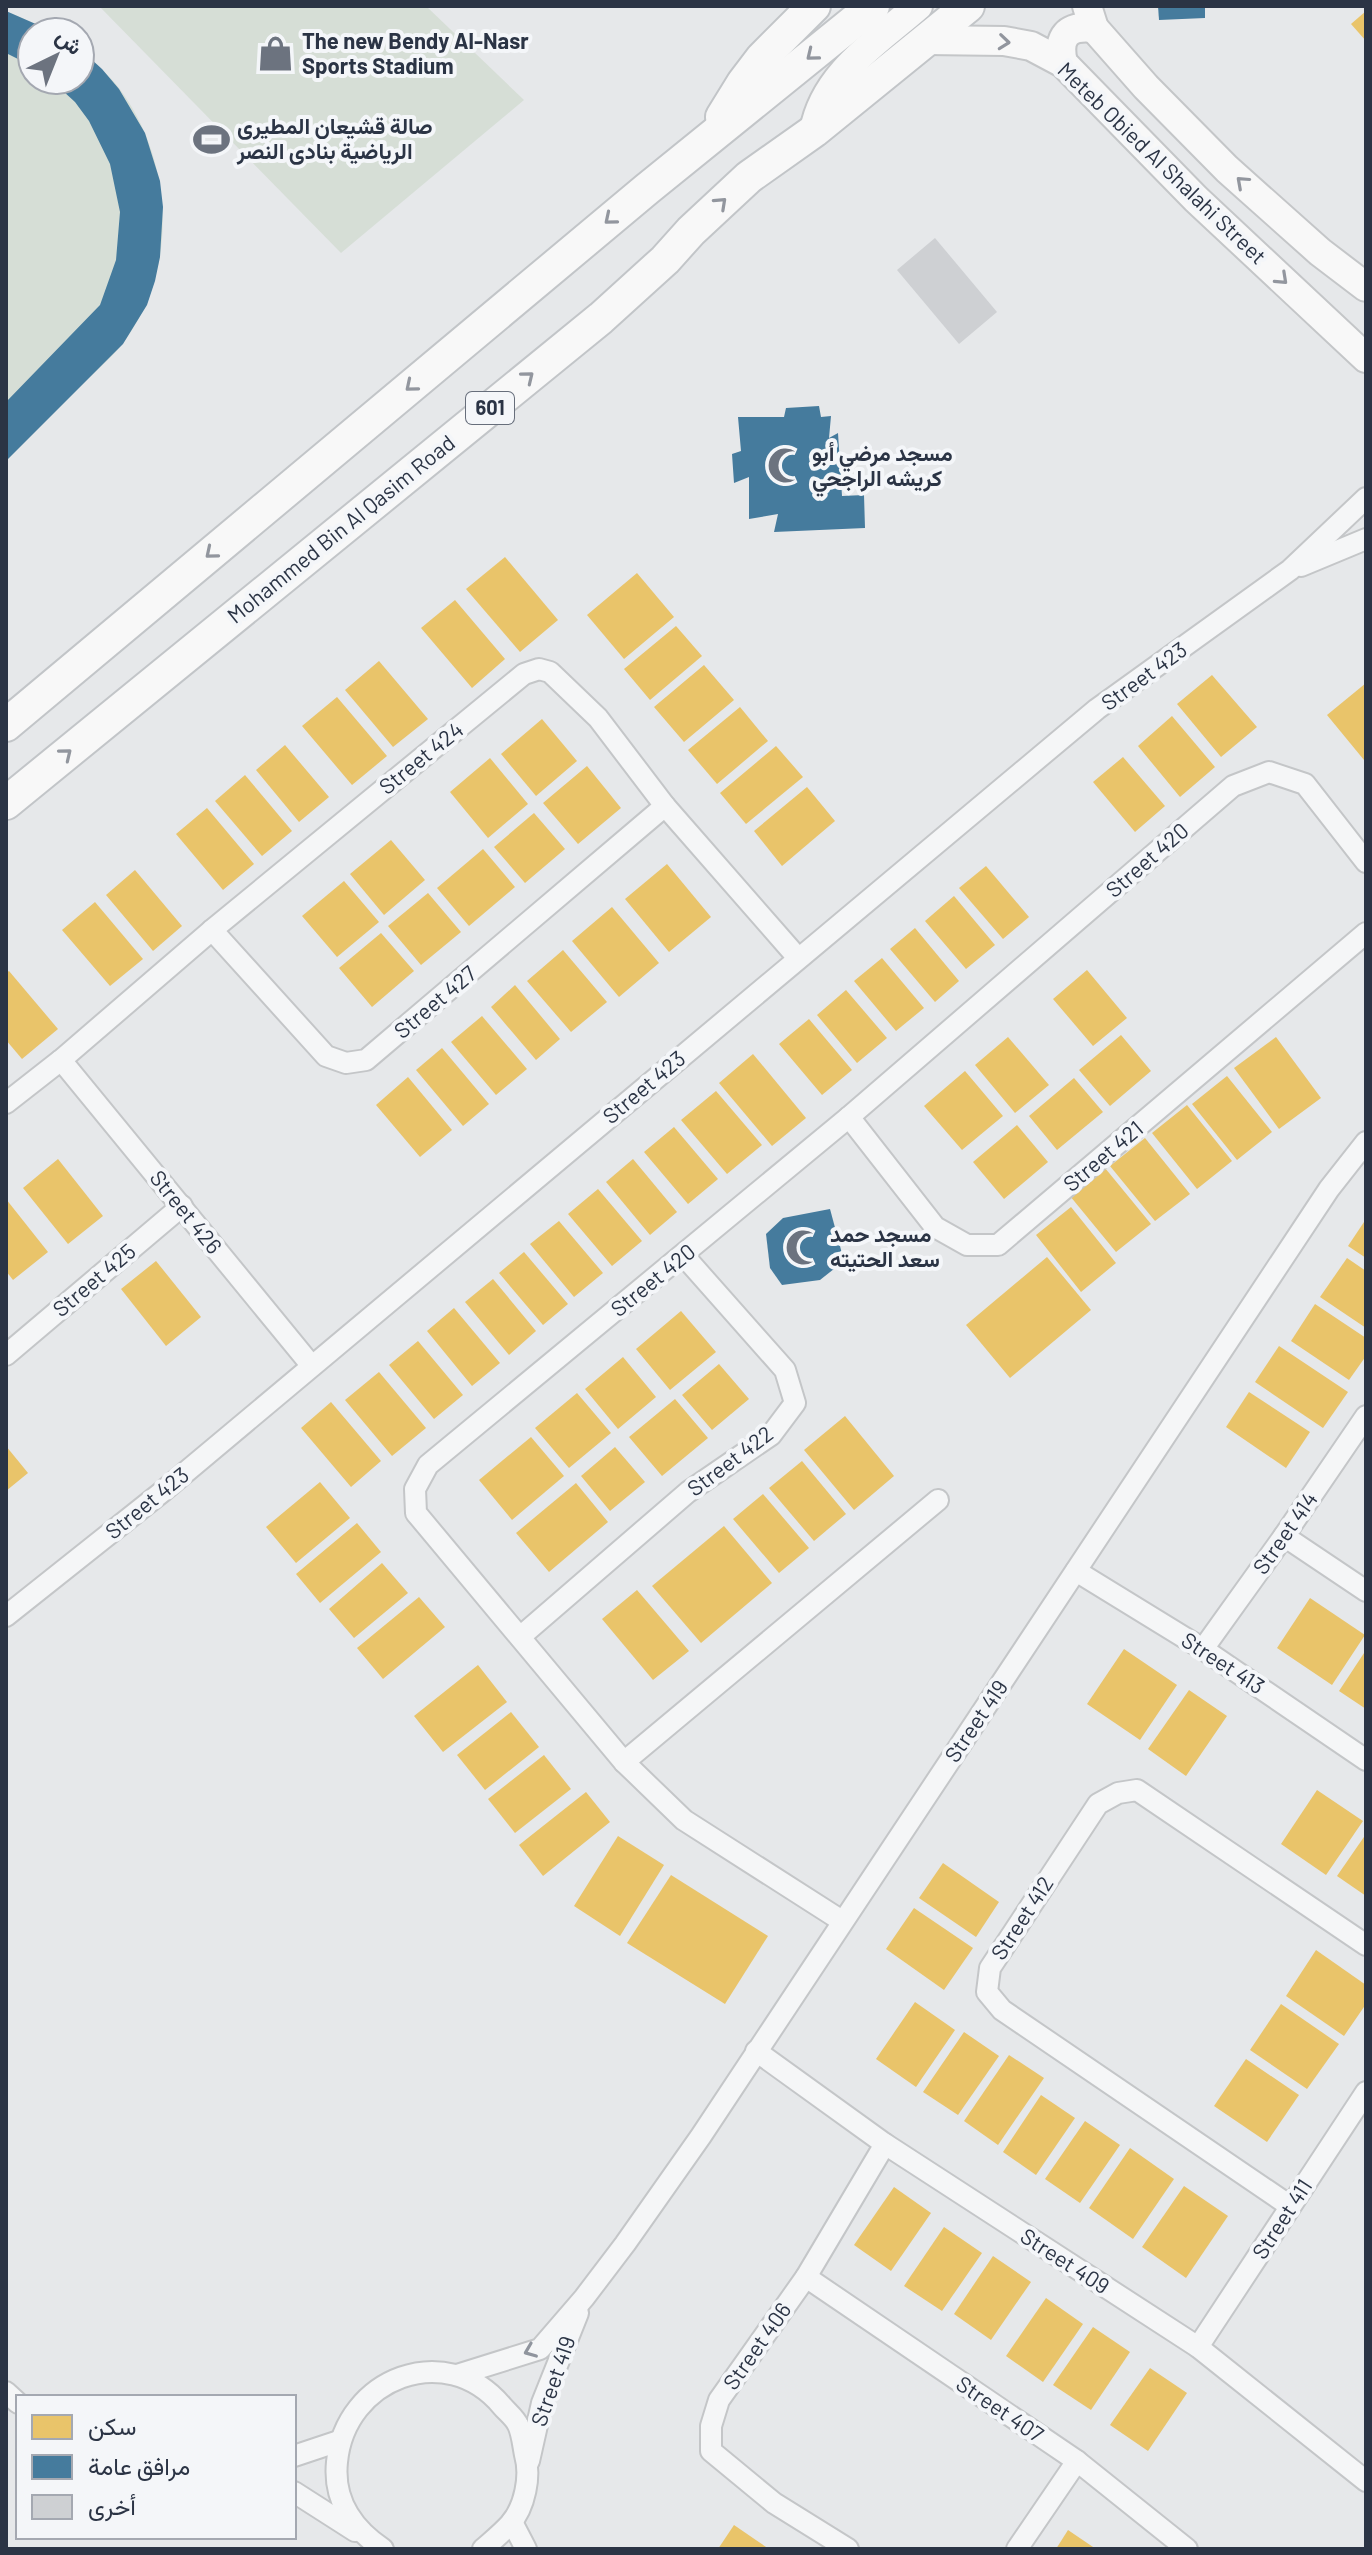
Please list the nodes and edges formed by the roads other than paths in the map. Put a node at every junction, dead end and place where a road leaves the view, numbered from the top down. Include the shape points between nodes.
1 (814, 6) edge
2 (873, 6) edge
3 (918, 6) edge
4 (968, 6) edge
5 (1090, 17) edge
6 (926, 40) junction
7 (1063, 63) junction
8 (814, 131) junction
9 (712, 136) junction
10 (1366, 287) edge
11 (1366, 358) edge
12 (1366, 498) edge
13 (1366, 539) edge
14 (1290, 570) junction
15 (6, 725) edge
16 (6, 803) edge
17 (665, 806) junction
18 (1366, 862) edge
19 (212, 930) junction
20 (1366, 933) edge
21 (798, 958) junction
22 (61, 1060) junction
23 (6, 1103) edge
24 (849, 1117) junction
25 (1366, 1142) edge
26 (182, 1206) junction
27 (684, 1256) junction
28 (6, 1355) edge
29 (311, 1365) junction
30 (1366, 1416) edge
31 (938, 1500) dead end
32 (1284, 1536) junction
33 (1076, 1571) junction
34 (1366, 1591) edge
35 (6, 1616) edge
36 (520, 1637) junction
37 (1203, 1649) junction
38 (1366, 1760) edge
39 (624, 1762) junction
40 (842, 1921) junction
41 (1366, 1945) edge
42 (756, 2051) junction
43 (1366, 2092) edge
44 (885, 2144) junction
45 (1290, 2206) junction
46 (806, 2277) junction
47 (584, 2298) junction
48 (1198, 2347) junction
49 (457, 2375) junction
50 (339, 2441) junction
51 (296, 2455) edge
52 (1077, 2461) junction
53 (528, 2466) junction
54 (1366, 2481) edge
55 (296, 2493) edge
56 (512, 2522) junction
57 (364, 2536) junction
58 (383, 2549) edge
59 (483, 2549) edge
60 (526, 2549) edge
61 (848, 2549) edge
62 (1017, 2549) edge
63 (1187, 2549) edge

1 - 9 main road via 762,58
2 -> 9 main road
3 - 8 street via 835,80
4 - 6 main road, Mohammed Bin Al Qasim Road / 601
5 - 7 street via 1066,34 1059,48
10 -> 5 street, Meteb Obied Al Shalahi Street via 1227,169 1146,87
6 -> 7 street, Meteb Obied Al Shalahi Street via 1004,41 1031,46
6 - 8 main road, Mohammed Bin Al Qasim Road / 601
7 -> 11 street, Meteb Obied Al Shalahi Street via 1196,199
16 -> 8 main road, Mohammed Bin Al Qasim Road / 601 via 568,345 739,186
9 -> 15 main road
12 - 14 street, Street 423
13 - 14 street, Street 423
14 - 21 street, Street 423 via 1097,709
17 - 19 street, Street 427 via 366,1060 346,1063 326,1056
17 - 19 street, Street 424 via 598,718 550,672 539,669 524,674
17 - 21 street, Street 424
18 - 24 street, Street 420 via 1305,784 1269,772 1233,786
19 - 22 street, Street 424
20 - 24 street, Street 421 via 998,1245 967,1245 935,1227
21 - 29 street, Street 423
22 - 23 street, Street 424
22 - 26 street, Street 426
24 - 27 street, Street 420
25 - 33 street, Street 419 via 1329,1189
26 - 28 street, Street 425
26 - 29 street, Street 426
27 - 36 street, Street 420 via 428,1465 415,1489 416,1513
27 - 36 street, Street 422 via 785,1370 795,1403 771,1435 688,1492
29 - 35 street, Street 423
30 - 32 street, Street 414
31 - 39 street
32 - 34 street
32 - 37 street, Street 414
33 - 37 street, Street 413
33 - 40 street, Street 419
36 - 39 street, Street 420
37 - 38 street, Street 413
39 - 40 street, Street 420 via 684,1820
40 - 42 street, Street 419
41 - 45 street, Street 412 via 1137,1790 1098,1804 990,1968 987,1992 1002,2010
42 - 44 street, Street 409
42 - 47 street, Street 419
43 - 45 street, Street 411
44 - 46 street, Street 406
44 - 48 street, Street 409
45 - 48 street, Street 411
46 - 52 street, Street 407
46 - 61 street, Street 406 via 719,2400 711,2451 774,2503
47 -> 49 street, Street 419 via 540,2349
47 - 53 street, Street 419 via 542,2403
48 - 54 street, Street 409
49 - 50 street via 419,2372 384,2384 356,2408
49 - 53 street via 490,2391 518,2424
50 - 51 street
50 - 57 street via 335,2475 344,2508
52 - 62 street
52 - 63 street, Street 407
53 - 56 street, Street 419 via 524,2496
55 - 57 street
56 - 59 street
56 - 60 street
57 - 58 street

